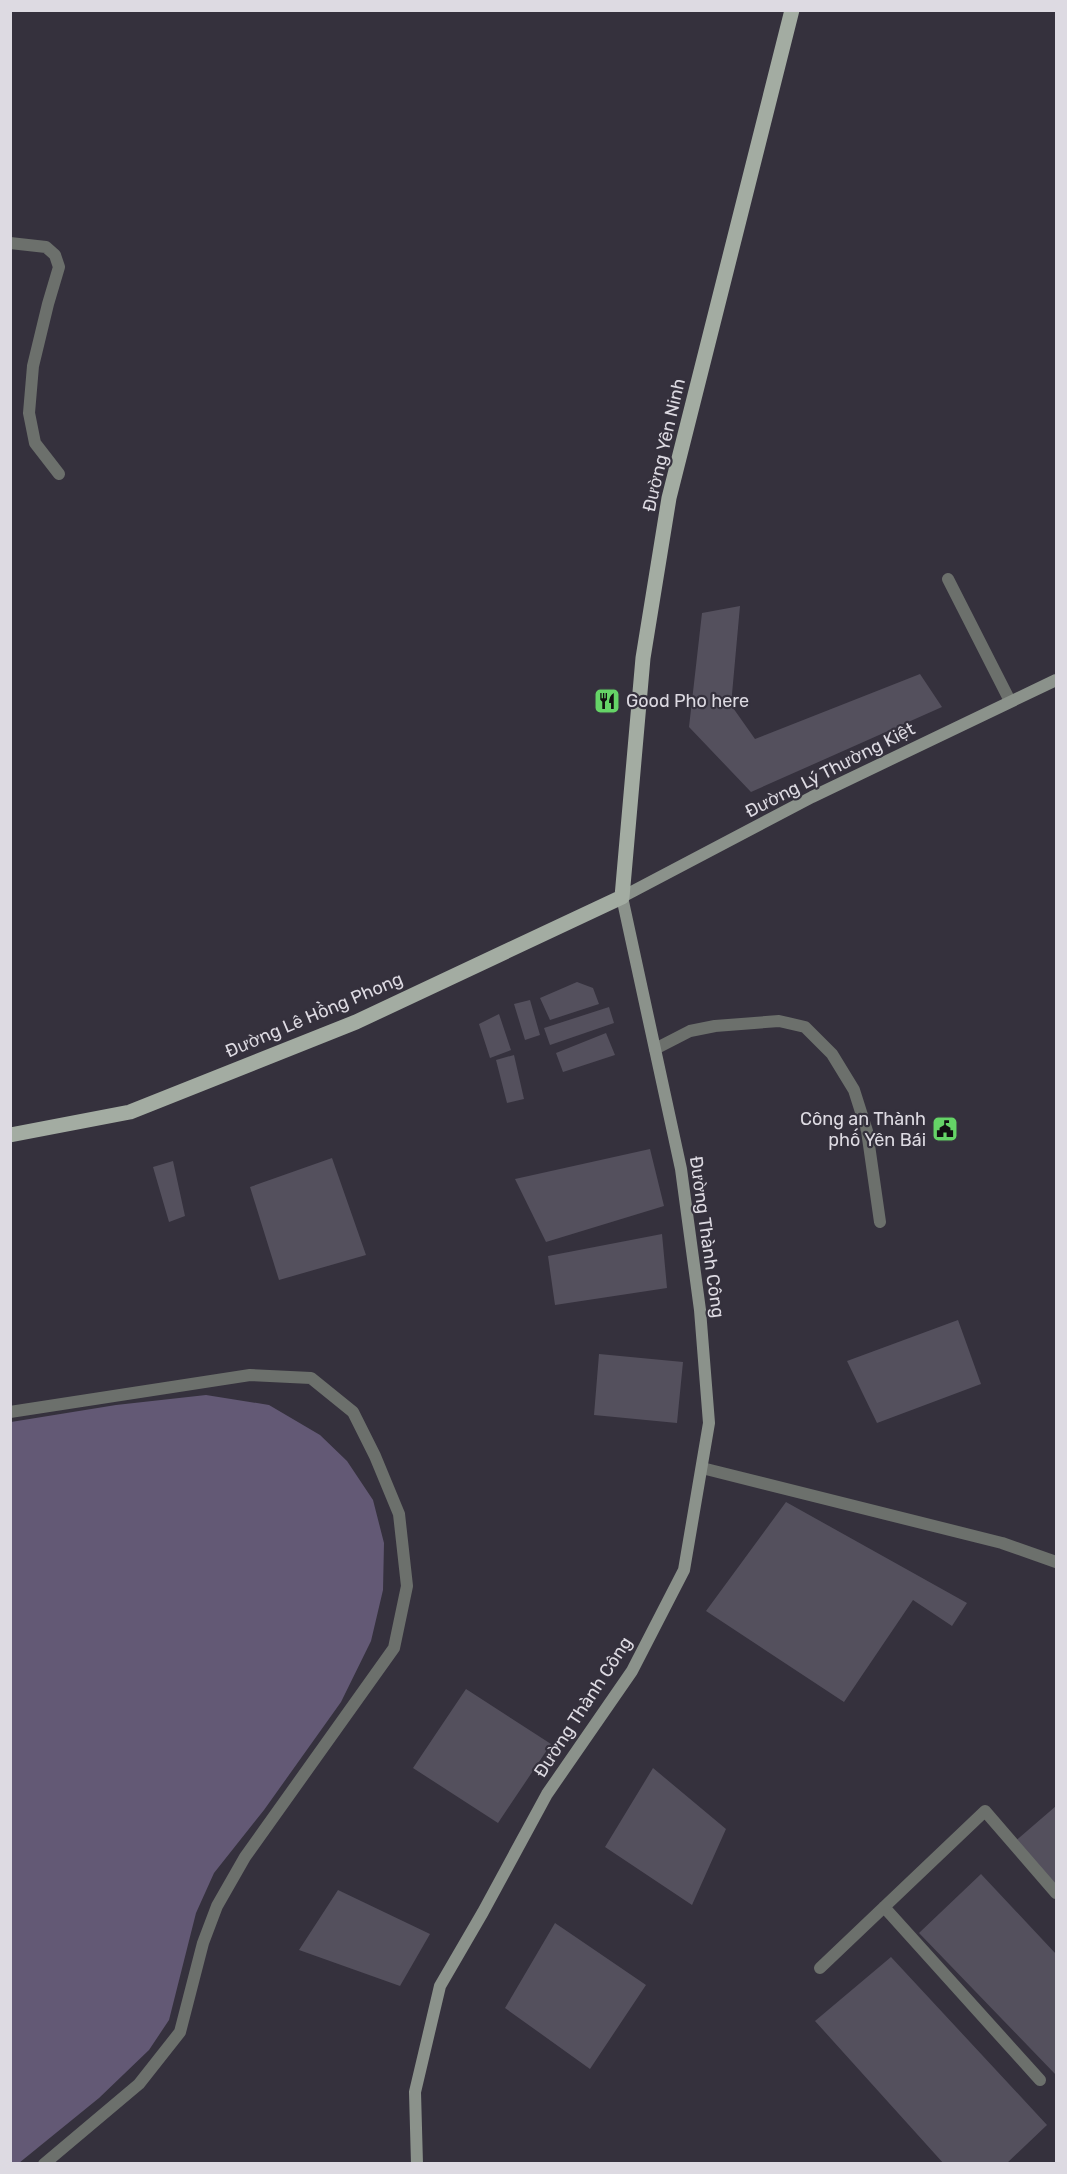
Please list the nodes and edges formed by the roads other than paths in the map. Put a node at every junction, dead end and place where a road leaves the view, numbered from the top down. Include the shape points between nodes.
1 (792, 10) edge
2 (10, 243) edge
3 (58, 474) dead end
4 (948, 579) dead end
5 (1056, 680) edge
6 (1010, 701) junction
7 (621, 897) junction
8 (655, 1049) junction
9 (10, 1135) edge
10 (880, 1222) dead end
11 (10, 1412) edge
12 (702, 1468) junction
13 (1056, 1562) edge
14 (1056, 1893) edge
15 (884, 1907) junction
16 (820, 1968) dead end
17 (1040, 2080) dead end
18 (44, 2163) edge
19 (417, 2163) edge

1 - 7 main road, Đường Yên Ninh via 669,498 643,658
2 - 3 street via 46,247 55,255 59,267 33,366 28,413 35,443
4 - 6 street
5 - 6 main road, Đường Lý Thường Kiệt
6 - 7 main road, Đường Lý Thường Kiệt
7 - 8 main road, Đường Thành Công
7 - 9 main road, Đường Lê Hồng Phong via 356,1022 130,1112
8 - 10 street via 690,1031 715,1026 779,1021 805,1027 832,1054 854,1090 867,1131
8 - 12 main road, Đường Thành Công via 681,1168 700,1310 709,1423
11 - 18 street via 250,1375 311,1378 354,1412 375,1456 399,1514 407,1586 394,1648 245,1857 217,1906 203,1943 180,2032 139,2084
12 - 13 street via 1002,1543
12 - 19 main road, Đường Thành Công via 684,1570 633,1671 547,1794 440,1986 414,2092
14 - 15 street via 985,1811
15 - 16 street
15 - 17 street

